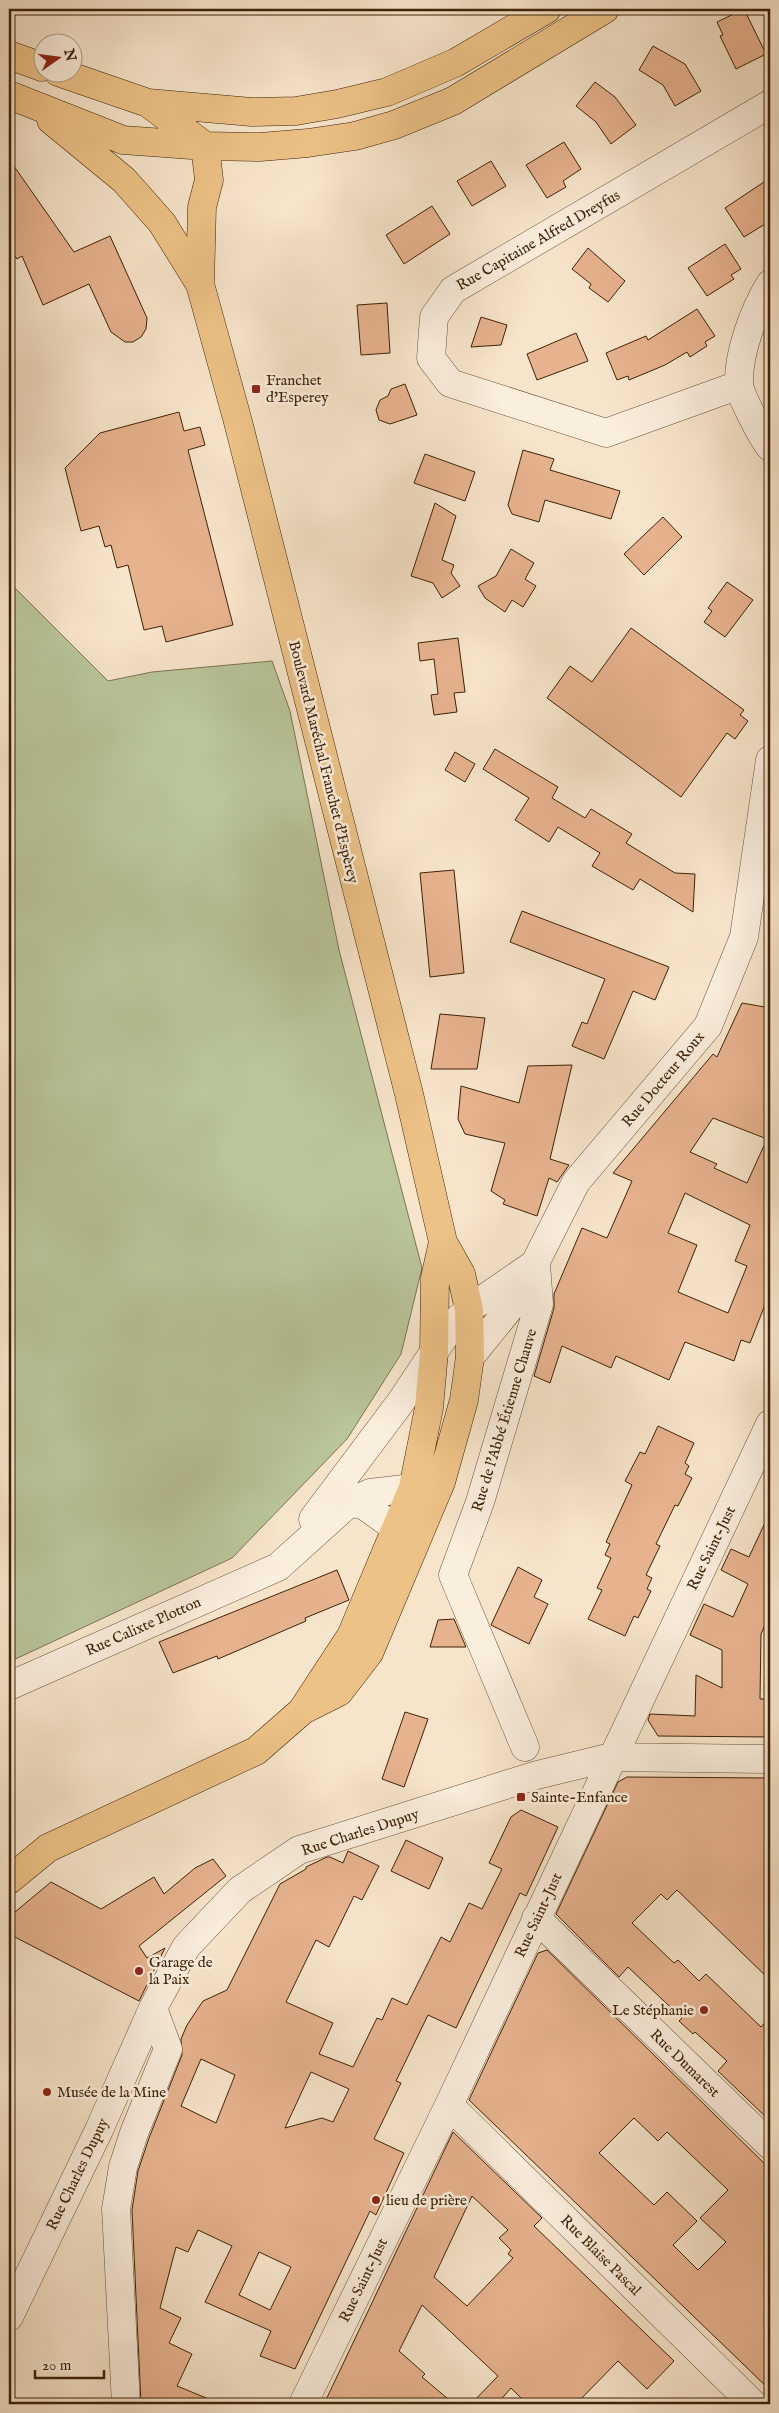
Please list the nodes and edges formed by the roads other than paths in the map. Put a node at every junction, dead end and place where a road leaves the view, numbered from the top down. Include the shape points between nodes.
1 (547, 9) edge
2 (605, 9) edge
3 (9, 55) edge
4 (32, 63) edge
5 (82, 80) edge
6 (19, 99) edge
7 (148, 103) junction
8 (770, 104) edge
9 (205, 146) junction
10 (260, 146) junction
11 (209, 180) junction
12 (200, 284) junction
13 (770, 284) edge
14 (739, 386) junction
15 (770, 447) edge
16 (770, 760) edge
17 (444, 1242) junction
18 (536, 1262) junction
19 (469, 1309) junction
20 (434, 1352) junction
21 (470, 1357) junction
22 (770, 1424) edge
23 (445, 1468) junction
24 (413, 1488) junction
25 (350, 1502) junction
26 (397, 1529) junction
27 (278, 1567) junction
28 (9, 1686) edge
29 (302, 1710) junction
30 (525, 1746) dead end
31 (611, 1757) junction
32 (770, 1759) edge
33 (9, 1880) edge
34 (536, 1918) junction
35 (153, 2008) junction
36 (449, 2105) junction
37 (770, 2145) edge
38 (9, 2317) edge
39 (126, 2404) edge
40 (303, 2404) edge
41 (753, 2404) edge

1 - 7 main road via 456,63 387,92 337,104 296,111 252,112
2 - 10 main road via 453,101 394,125 355,136
3 - 4 main road
5 - 7 main road
6 - 9 main road via 123,140
6 - 12 main road via 124,180 162,224
7 - 9 main road
8 - 14 street, Rue Capitaine Alfred Dreyfus via 452,290 434,317 432,358 450,382 606,433
9 - 10 main road
9 - 11 main road
10 - 11 main road
11 - 12 main road via 202,207
12 - 17 main road, Boulevard Maréchal Franchet d'Espèrey via 407,1085
13 - 14 street via 744,343
14 - 15 street
16 - 18 street, Rue Docteur Roux via 744,937 708,1026 576,1182
17 - 19 main road, Boulevard Maréchal Franchet d'Espèrey via 461,1274
17 - 20 main road, Boulevard Maréchal Franchet d'Espèrey via 435,1278
18 - 19 street, Rue Docteur Roux
18 - 21 street, Rue Docteur Roux via 518,1299
18 - 30 street, Rue de l'Abbé Étienne Chauve via 539,1304 480,1502 453,1575
19 - 20 street, Rue Docteur Roux
19 - 21 main road, Boulevard Maréchal Franchet d'Espèrey
20 - 24 main road, Boulevard Maréchal Franchet d'Espèrey via 429,1408
20 - 27 street, Rue Calixte Plotton
21 - 23 main road, Boulevard Maréchal Franchet d'Espèrey via 464,1400
22 - 31 street, Rue Saint-Just
23 - 24 street, Rue Calixte Plotton
23 - 29 main road, Boulevard Maréchal Franchet d'Espèrey via 369,1653 339,1692
24 - 25 street, Rue Calixte Plotton via 370,1493
24 - 26 main road, Boulevard Maréchal Franchet d'Espèrey
25 - 26 street via 365,1506
25 - 27 street, Rue Calixte Plotton
26 - 29 main road, Boulevard Maréchal Franchet d'Espèrey via 351,1636
27 - 28 street, Rue Calixte Plotton
29 - 33 main road, Boulevard Maréchal Franchet d'Espèrey via 256,1751 48,1848
31 - 32 street, Rue Charles Dupuy
31 - 34 street, Rue Saint-Just
31 - 35 street, Rue Charles Dupuy via 537,1775 299,1850 240,1890 186,1947
34 - 36 street, Rue Saint-Just
34 - 37 street, Rue Dumarest
35 - 38 street, Rue Charles Dupuy via 99,2130
35 - 39 street via 168,2048 131,2141 116,2209
36 - 40 street, Rue Saint-Just
36 - 41 street, Rue Blaise Pascal

